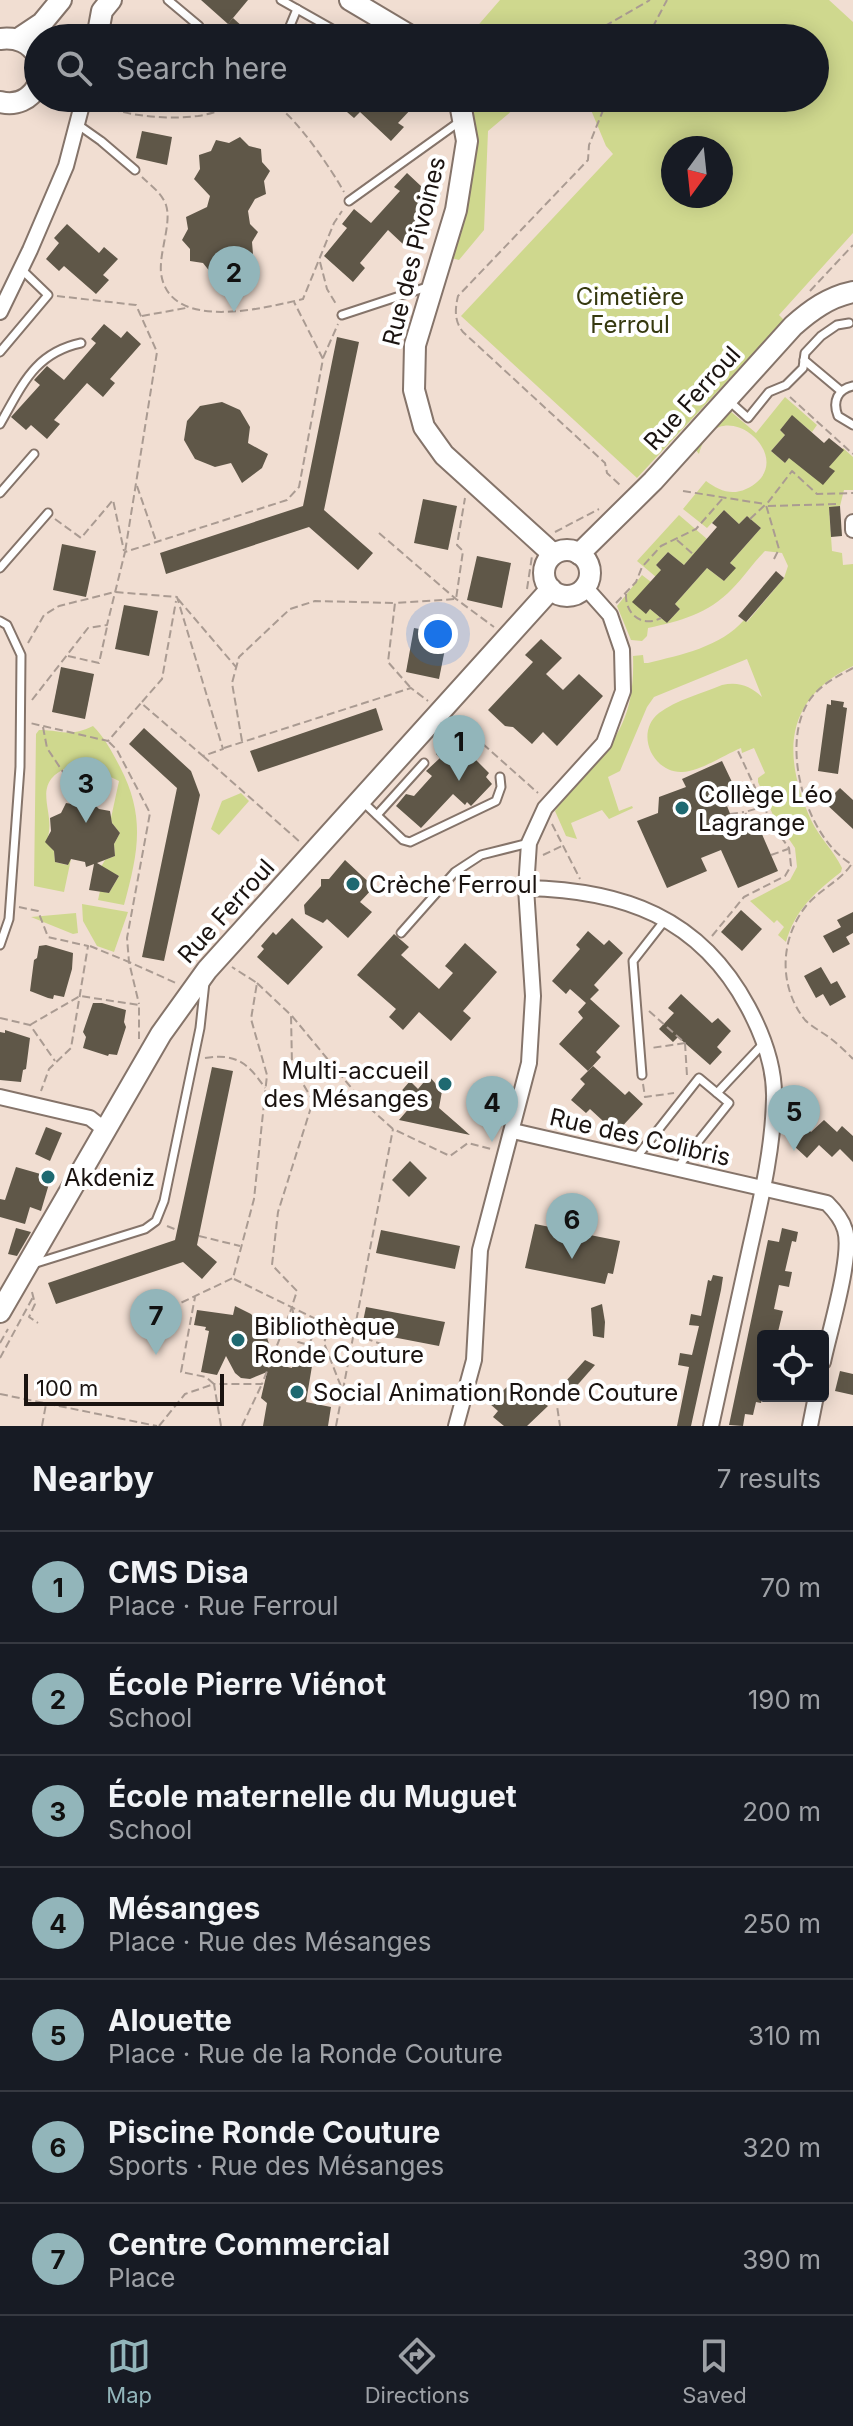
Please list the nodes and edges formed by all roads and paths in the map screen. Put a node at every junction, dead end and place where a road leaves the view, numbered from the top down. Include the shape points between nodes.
1 (61, 0) edge
2 (68, 0) edge
3 (111, 0) edge
4 (168, 0) edge
5 (281, 0) edge
6 (650, 0) edge
7 (667, 0) edge
8 (358, 2) edge
9 (297, 9) junction
10 (40, 24) edge
11 (52, 24) edge
12 (100, 24) edge
13 (197, 24) edge
14 (291, 24) edge
15 (324, 24) edge
16 (392, 24) edge
17 (608, 24) edge
18 (654, 24) edge
19 (24, 100) edge
20 (0, 102) edge
21 (78, 112) edge
22 (125, 112) edge
23 (214, 112) edge
24 (283, 112) edge
25 (462, 112) edge
26 (602, 112) edge
27 (464, 119) junction
28 (77, 124) junction
29 (135, 170) joint
30 (349, 201) junction
31 (853, 245) edge
32 (320, 261) junction
33 (20, 268) junction
34 (433, 285) junction
35 (853, 292) edge
36 (48, 295) junction
37 (293, 301) junction
38 (818, 305) junction
39 (188, 308) junction
40 (0, 312) edge
41 (342, 315) junction
42 (141, 316) junction
43 (849, 323) dead end
44 (81, 343) dead end
45 (0, 352) edge
46 (323, 359) junction
47 (804, 360) junction
48 (853, 386) edge
49 (781, 388) junction
50 (841, 391) junction
51 (727, 399) junction
52 (0, 424) edge
53 (853, 425) edge
54 (34, 454) dead end
55 (853, 454) edge
56 (136, 483) junction
57 (475, 484) junction
58 (628, 491) dead end
59 (683, 491) dead end
60 (0, 493) edge
61 (853, 493) edge
62 (724, 497) junction
63 (840, 504) dead end
64 (767, 505) junction
65 (48, 513) joint
66 (750, 519) dead end
67 (853, 522) edge
68 (853, 530) edge
69 (379, 533) dead end
70 (676, 539) junction
71 (156, 542) junction
72 (125, 552) junction
73 (553, 554) junction
74 (579, 554) junction
75 (693, 554) dead end
76 (774, 559) dead end
77 (0, 568) edge
78 (585, 587) junction
79 (551, 589) junction
80 (115, 592) junction
81 (627, 593) junction
82 (177, 597) junction
83 (456, 599) junction
84 (395, 603) junction
85 (606, 611) junction
86 (661, 618) dead end
87 (0, 621) edge
88 (107, 625) junction
89 (508, 637) junction
90 (21, 655) junction
91 (66, 656) junction
92 (236, 667) junction
93 (853, 668) edge
94 (411, 688) junction
95 (141, 703) junction
96 (444, 709) junction
97 (22, 717) junction
98 (43, 726) junction
99 (108, 741) junction
100 (242, 741) junction
101 (223, 749) junction
102 (737, 749) dead end
103 (203, 756) junction
104 (424, 763) dead end
105 (500, 777) dead end
106 (71, 784) dead end
107 (763, 806) junction
108 (369, 808) junction
109 (545, 808) junction
110 (745, 812) junction
111 (730, 814) dead end
112 (749, 820) dead end
113 (553, 826) dead end
114 (529, 843) junction
115 (563, 846) junction
116 (789, 848) junction
117 (313, 854) junction
118 (771, 855) dead end
119 (528, 862) junction
120 (852, 865) edge
121 (579, 878) dead end
122 (526, 888) junction
123 (10, 906) junction
124 (667, 918) junction
125 (401, 933) dead end
126 (710, 939) dead end
127 (0, 945) edge
128 (88, 946) junction
129 (129, 962) junction
130 (212, 964) junction
131 (257, 983) junction
132 (189, 994) junction
133 (80, 996) junction
134 (636, 1000) junction
135 (139, 1005) junction
136 (291, 1015) junction
137 (0, 1018) edge
138 (30, 1025) junction
139 (685, 1043) junction
140 (764, 1043) junction
141 (139, 1045) dead end
142 (640, 1050) junction
143 (853, 1059) edge
144 (56, 1062) junction
145 (191, 1069) junction
146 (642, 1075) joint
147 (266, 1089) junction
148 (689, 1091) junction
149 (717, 1093) junction
150 (0, 1097) edge
151 (35, 1105) junction
152 (104, 1129) junction
153 (393, 1129) junction
154 (513, 1131) junction
155 (507, 1153) junction
156 (635, 1159) junction
157 (676, 1169) junction
158 (763, 1188) junction
159 (850, 1230) edge
160 (199, 1236) dead end
161 (241, 1246) junction
162 (27, 1266) junction
163 (233, 1278) junction
164 (33, 1296) dead end
165 (196, 1296) junction
166 (35, 1304) dead end
167 (292, 1306) junction
168 (0, 1312) edge
169 (149, 1318) dead end
170 (319, 1320) junction
171 (38, 1323) dead end
172 (330, 1325) junction
173 (829, 1334) edge
174 (353, 1336) junction
175 (381, 1344) dead end
176 (0, 1358) edge
177 (214, 1384) junction
178 (262, 1384) junction
179 (549, 1386) dead end
180 (342, 1389) junction
181 (0, 1394) edge
182 (815, 1402) edge
183 (46, 1403) junction
184 (42, 1426) edge
185 (158, 1426) edge
186 (221, 1426) edge
187 (242, 1426) edge
188 (336, 1426) edge
189 (456, 1426) edge
190 (560, 1426) edge
191 (711, 1426) edge
192 (810, 1426) edge

1 - 10 street
2 - 11 street
3 - 12 street
4 - 13 lane
5 - 9 lane
6 - 17 path
7 - 18 path
8 - 16 street
9 - 14 lane
9 - 15 lane
19 - 20 street
21 - 28 street
22 - 23 path via 176,118
24 - 30 path via 333,171
25 - 27 street, Rue des Pivoines
26 - 58 path via 588,160 458,296 455,308 463,332 605,463 607,473
27 - 30 lane
27 - 34 street, Rue des Pivoines via 467,141 456,210
28 - 29 lane
28 - 33 street via 66,166
29 - 39 path via 167,207 161,275 170,295
30 - 32 path
31 - 38 path via 810,291
32 - 37 path via 303,299
32 - 41 path via 327,289
33 - 36 lane
33 - 40 street
34 - 41 lane
34 - 57 street, Rue des Pivoines via 415,345 414,390 424,427
35 - 38 street, Rue Ferroul
36 - 42 path via 136,305
36 - 45 lane
37 - 39 path via 238,312
37 - 46 path
38 - 51 street, Rue Ferroul
39 - 42 path
41 - 46 path
42 - 56 path via 157,352
43 - 47 lane via 821,336
44 - 52 lane via 50,354 30,371
46 - 71 path via 299,487 293,494
47 - 49 lane via 803,368
47 - 50 lane
48 - 50 lane
49 - 51 lane via 769,392 748,418
49 - 55 path
50 - 53 lane via 835,409 842,421
51 - 74 street, Rue Ferroul
54 - 60 lane
56 - 71 path
56 - 72 path
57 - 73 street, Rue des Pivoines
57 - 83 path via 465,496
59 - 62 path
61 - 64 path via 817,494 792,471
62 - 64 path
62 - 70 path via 696,529
63 - 64 path
64 - 66 path
64 - 76 path via 779,549
65 - 72 path via 81,538 113,500
65 - 77 lane
67 - 68 street
69 - 83 path
70 - 75 path
70 - 81 path via 661,546
71 - 72 path
72 - 80 path
73 - 74 street
73 - 79 street via 545,574
74 - 78 street via 590,572
78 - 79 street via 573,595
78 - 85 street
79 - 89 street, Rue Ferroul
80 - 82 path
80 - 88 path
80 - 90 path via 44,615
81 - 85 path
81 - 86 path via 626,604 634,617 649,622
82 - 92 path
82 - 95 path via 162,679
82 - 101 path
83 - 84 path
83 - 89 path
84 - 92 path via 315,601 290,609 239,657
84 - 94 path via 388,662
85 - 109 street via 622,650 623,691 604,743
87 - 90 lane
88 - 91 path via 88,628
88 - 91 path via 99,663
89 - 96 street, Rue Ferroul
90 - 97 lane
91 - 97 path
92 - 100 path via 232,683
93 - 120 path via 819,688 806,704 796,744 798,773 815,824 838,856
94 - 96 path
94 - 100 path
95 - 99 path
95 - 103 path
96 - 108 street, Rue Ferroul
96 - 109 path via 531,787
97 - 98 path
97 - 123 lane
98 - 99 path
98 - 106 path via 47,748
99 - 129 path via 150,813 127,938
100 - 101 path
101 - 103 path
102 - 107 path
103 - 117 path
104 - 108 lane
105 - 108 lane via 499,795 488,807 410,842
107 - 110 path
107 - 116 path
108 - 117 street, Rue Ferroul
109 - 114 street
110 - 111 path
110 - 112 path
113 - 115 path
114 - 119 street
114 - 125 lane via 481,855 455,872
115 - 119 path
115 - 121 path
116 - 118 path
116 - 126 path via 789,872 744,897
117 - 130 street, Rue Ferroul
119 - 122 street
120 - 143 path via 808,904 796,922 785,968 807,1022
122 - 124 street via 593,893
122 - 154 street via 533,996 529,1063
123 - 127 lane
123 - 128 path via 38,911 48,937
124 - 134 lane via 633,961
124 - 140 street via 720,963
128 - 129 path
128 - 133 path
129 - 132 path
129 - 135 path
130 - 131 path
130 - 132 street, Rue Ferroul
130 - 145 lane
131 - 136 path
131 - 147 path via 251,1019
132 - 152 street, Rue Ferroul
133 - 135 path
133 - 138 path
133 - 144 path via 71,1048
134 - 139 path
134 - 142 lane
135 - 141 path
136 - 153 path via 363,1102
136 - 167 path via 292,1065 313,1101 278,1212 272,1265 297,1291
137 - 138 path
138 - 144 path
139 - 142 path
139 - 148 path
140 - 149 lane
140 - 158 street via 774,1096
142 - 146 lane
144 - 151 path
145 - 147 path via 204,1059 230,1057 253,1070
145 - 162 lane via 156,1221
146 - 148 path via 645,1097
147 - 161 path via 254,1199
148 - 149 lane via 699,1078
148 - 156 lane
149 - 157 lane via 729,1103
150 - 151 street
151 - 152 street via 90,1118
152 - 162 street, Rue Ferroul
153 - 155 path via 450,1156 468,1143
153 - 174 path
154 - 155 street
154 - 156 street, Rue des Colibris
155 - 189 street via 480,1250 474,1360
156 - 157 street, Rue des Colibris
157 - 158 street, Rue des Colibris
158 - 159 street, Rue des Colibris via 827,1203
158 - 191 street
159 - 173 street, Rue des Colibris
160 - 161 path
161 - 163 path
162 - 168 street, Rue Ferroul
163 - 165 path
163 - 167 path
164 - 176 path
165 - 169 path
165 - 177 path via 181,1372
166 - 171 path via 29,1317
167 - 170 path
167 - 170 path via 298,1342 309,1345
167 - 178 path
170 - 172 path
172 - 174 path
172 - 180 path via 324,1343
174 - 175 path
174 - 180 path
177 - 178 path
177 - 185 path via 185,1394
177 - 186 path
178 - 187 path
179 - 190 path
180 - 188 path
181 - 183 path
182 - 192 street
183 - 184 path
183 - 185 path

